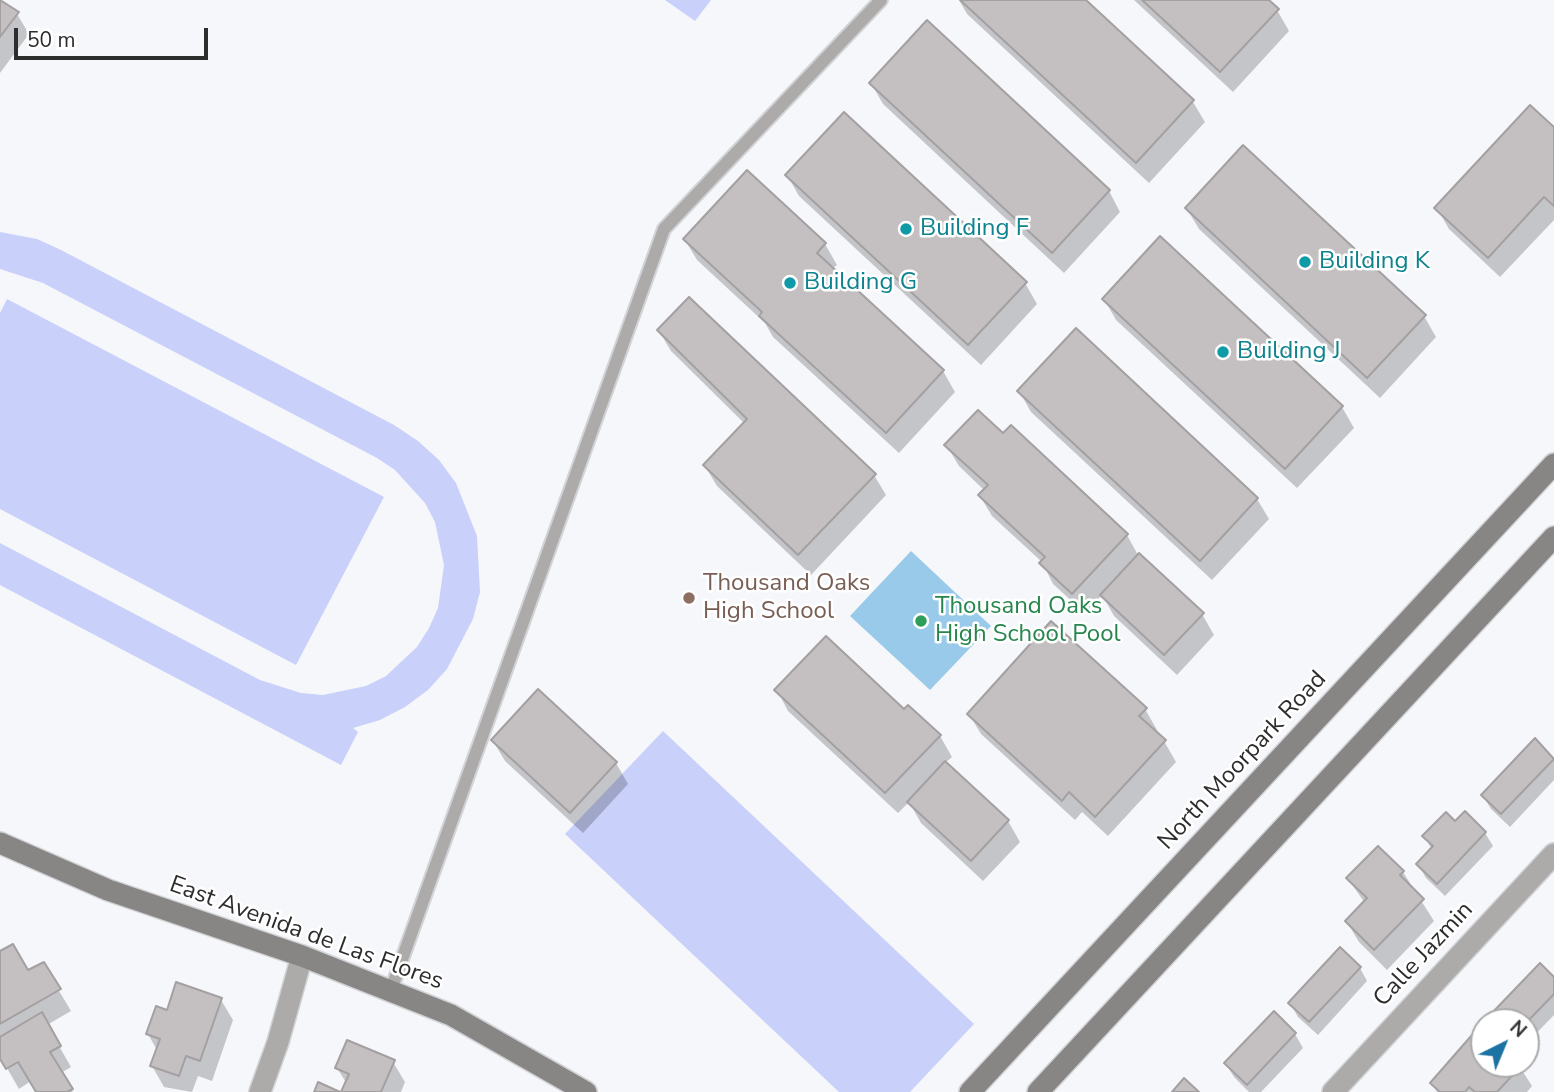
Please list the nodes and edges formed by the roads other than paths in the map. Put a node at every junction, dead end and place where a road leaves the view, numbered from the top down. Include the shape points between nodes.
1 (881, 0) edge
2 (1554, 464) edge
3 (1554, 537) edge
4 (0, 843) edge
5 (1554, 854) edge
6 (302, 956) junction
7 (391, 990) junction
8 (260, 1092) edge
9 (586, 1092) edge
10 (970, 1092) edge
11 (1038, 1092) edge
12 (1333, 1092) edge

1 - 7 lane via 664,229
2 - 10 main road, North Moorpark Road
3 - 11 main road
4 - 6 main road, East Avenida de Las Flores via 108,890
5 - 12 street, Calle Jazmin
6 - 7 main road, East Avenida de Las Flores
6 - 8 street
7 - 9 main road, East Avenida de Las Flores via 451,1015

